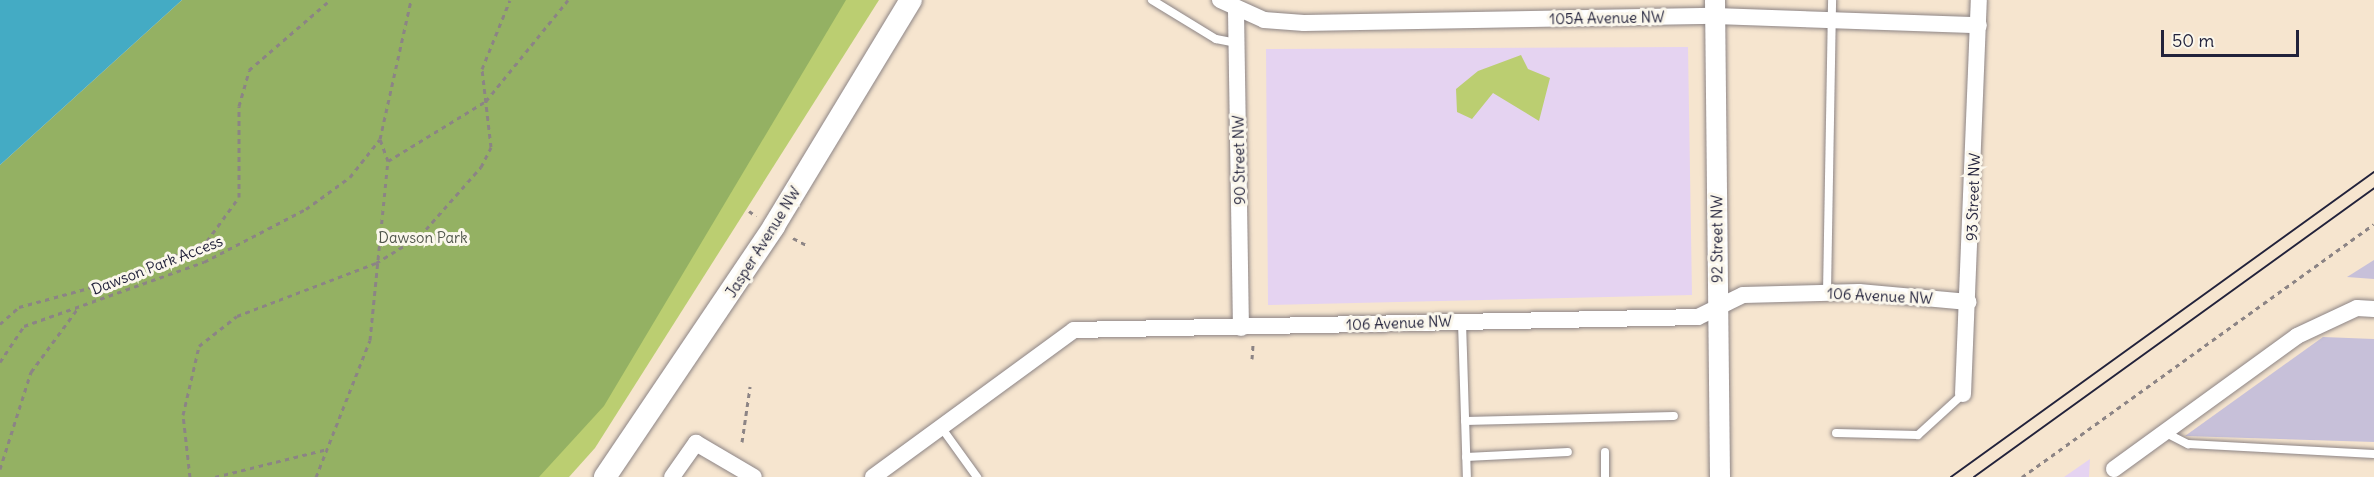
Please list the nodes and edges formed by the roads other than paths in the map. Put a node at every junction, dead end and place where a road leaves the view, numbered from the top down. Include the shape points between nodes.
1 (910, 0) edge
2 (1152, 0) edge
3 (1220, 0) edge
4 (1832, 0) edge
5 (1979, 0) edge
6 (1715, 8) edge
7 (1236, 11) junction
8 (1832, 18) junction
9 (1979, 25) junction
10 (1237, 43) junction
11 (1827, 292) junction
12 (1969, 302) junction
13 (1718, 308) junction
14 (2374, 309) edge
15 (1462, 321) junction
16 (1241, 328) junction
17 (1963, 394) joint
18 (1674, 416) dead end
19 (1465, 421) junction
20 (940, 427) junction
21 (1836, 433) dead end
22 (2166, 433) junction
23 (1568, 452) dead end
24 (1605, 452) dead end
25 (2374, 454) edge
26 (1466, 457) junction
27 (2110, 473) edge
28 (605, 477) edge
29 (672, 477) edge
30 (754, 477) edge
31 (873, 477) edge
32 (977, 477) edge
33 (1467, 477) edge
34 (1605, 477) edge
35 (1720, 477) edge

1 - 28 main road, Jasper Avenue NW via 774,226
2 - 10 lane via 1216,39
3 - 7 street
4 - 8 lane
5 - 9 street, 93 Street NW
6 - 7 street, 105A Avenue NW via 1304,23
6 - 8 street, 105A Avenue NW
6 - 13 street, 92 Street NW
7 - 10 street, 90 Street NW
8 - 9 street, 105A Avenue NW
8 - 11 lane
9 - 12 street, 93 Street NW
10 - 16 street, 90 Street NW
11 - 12 street, 106 Avenue NW
11 - 13 street, 106 Avenue NW via 1743,295
12 - 17 street, 93 Street NW
13 - 15 street, 106 Avenue NW via 1698,316
13 - 35 street, 92 Street NW
14 - 22 street via 2357,308 2297,336
15 - 16 street, 106 Avenue NW
15 - 19 lane
16 - 20 street, 106 Avenue NW via 1074,330
17 - 21 lane via 1918,435
18 - 19 lane
19 - 26 lane
20 - 31 street, 106 Avenue NW
20 - 32 lane
22 - 25 lane via 2188,444
22 - 27 street
23 - 26 lane
24 - 34 lane
26 - 33 lane
29 - 30 street via 696,443

